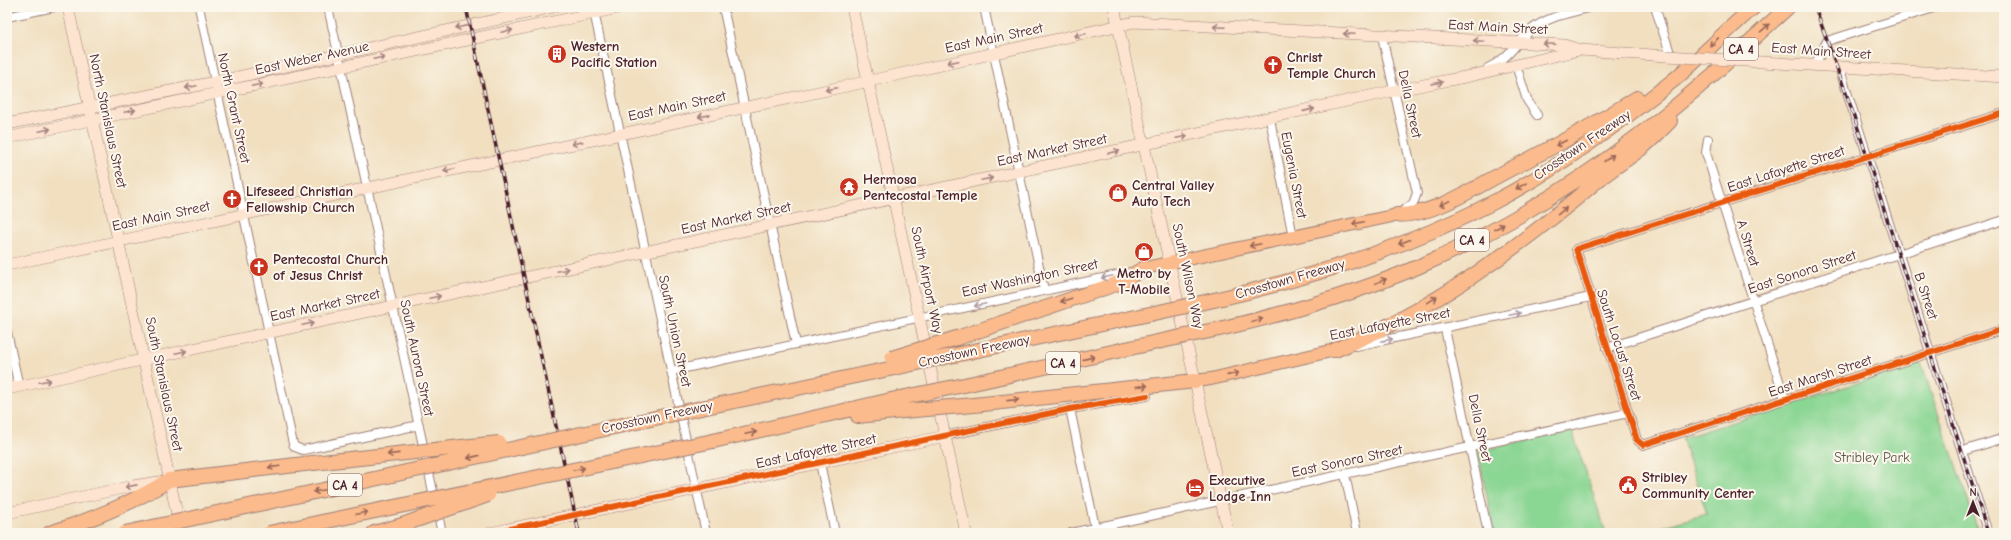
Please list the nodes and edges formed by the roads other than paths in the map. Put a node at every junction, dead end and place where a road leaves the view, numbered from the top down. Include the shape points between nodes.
1 (54, 7) edge
2 (68, 7) edge
3 (199, 7) edge
4 (328, 7) edge
5 (554, 7) edge
6 (623, 7) edge
7 (722, 7) edge
8 (852, 7) edge
9 (984, 7) edge
10 (1114, 7) edge
11 (1591, 7) edge
12 (1655, 7) edge
13 (1754, 7) edge
14 (1788, 7) edge
15 (1937, 7) edge
16 (593, 10) edge
17 (7, 17) edge
18 (1118, 25) junction
19 (1382, 36) junction
20 (1518, 42) junction
21 (1580, 50) junction
22 (994, 54) junction
23 (339, 55) junction
24 (1669, 55) junction
25 (1516, 65) junction
26 (1815, 65) junction
27 (341, 66) junction
28 (1839, 67) junction
29 (1470, 76) junction
30 (2004, 78) edge
31 (869, 80) junction
32 (215, 82) junction
33 (1668, 84) junction
34 (1694, 90) junction
35 (1393, 92) junction
36 (217, 93) junction
37 (89, 106) junction
38 (744, 107) junction
39 (2004, 112) edge
40 (1537, 115) dead end
41 (1270, 119) junction
42 (92, 120) junction
43 (7, 124) edge
44 (619, 134) junction
45 (7, 138) edge
46 (1708, 139) dead end
47 (1144, 146) junction
48 (1866, 156) junction
49 (1019, 172) junction
50 (368, 188) junction
51 (894, 199) junction
52 (1722, 203) junction
53 (243, 214) junction
54 (1397, 215) junction
55 (2004, 220) edge
56 (769, 226) junction
57 (1293, 237) junction
58 (119, 240) junction
59 (1576, 249) joint
60 (645, 252) junction
61 (1898, 255) junction
62 (1170, 263) junction
63 (7, 265) edge
64 (1145, 268) junction
65 (1044, 290) junction
66 (1591, 298) junction
67 (1752, 301) junction
68 (393, 306) junction
69 (920, 318) junction
70 (1445, 329) junction
71 (2004, 329) edge
72 (7, 332) edge
73 (269, 333) junction
74 (796, 344) junction
75 (1607, 348) junction
76 (1335, 350) junction
77 (1931, 353) junction
78 (143, 360) junction
79 (893, 363) junction
80 (671, 371) junction
81 (1195, 381) junction
82 (19, 387) junction
83 (7, 389) edge
84 (1147, 396) dead end
85 (1785, 399) junction
86 (902, 405) junction
87 (1070, 409) junction
88 (1628, 413) junction
89 (419, 425) junction
90 (566, 436) junction
91 (945, 436) junction
92 (2004, 438) edge
93 (1643, 445) joint
94 (1470, 447) junction
95 (1963, 451) junction
96 (820, 463) junction
97 (1345, 474) junction
98 (541, 477) junction
99 (169, 480) junction
100 (696, 488) junction
101 (1221, 501) junction
102 (7, 513) edge
103 (1096, 530) edge
104 (50, 533) edge
105 (125, 533) edge
106 (181, 533) edge
107 (269, 533) edge
108 (374, 533) edge
109 (442, 533) edge
110 (490, 533) edge
111 (706, 533) edge
112 (835, 533) edge
113 (966, 533) edge
114 (1071, 533) edge
115 (1228, 533) edge
116 (1357, 533) edge
117 (1488, 533) edge
118 (1988, 533) edge

1 - 17 street
2 - 37 main road, North Stanislaus Street
3 - 32 street, North Grant Street
4 - 23 street, South Aurora Street
5 -> 23 main road, East Weber Avenue
6 - 16 main road, East Weber Avenue
7 - 38 street
8 - 31 main road, South Airport Way
9 - 22 street
10 - 18 main road, South Wilson Way
11 - 20 street, East Market Street via 1540,23
12 - 24 street
13 -> 33 highway, Crosstown Freeway / CA 4
34 -> 14 highway, Crosstown Freeway / CA 4
15 - 26 street via 1827,41
27 -> 16 main road, East Weber Avenue
16 - 44 street, South Union Street
19 -> 18 main road, East Main Street via 1139,22
18 -> 22 main road, East Main Street
18 - 47 main road, South Wilson Way
20 -> 19 main road, East Main Street
19 - 35 street, Della Street
21 -> 20 main road, East Main Street via 1564,45
20 - 29 street, East Market Street via 1501,62
21 - 24 main road, East Main Street
21 - 25 main road, East Market Street
22 -> 31 main road, East Main Street
22 - 49 street
23 - 27 street, South Aurora Street
23 - 32 main road, East Weber Avenue
24 - 26 main road, East Main Street, bridge
25 - 29 main road, East Market Street
25 - 40 street via 1527,100
26 - 28 main road, East Main Street
36 -> 27 main road, East Weber Avenue
27 - 50 street, South Aurora Street
28 - 30 main road, East Main Street
28 - 48 street, B Street
35 -> 29 main road, East Market Street
31 -> 38 main road, East Main Street
31 - 51 main road, South Airport Way
32 - 36 street, North Grant Street
32 -> 37 main road, East Weber Avenue
33 -> 54 highway via 1640,95 1569,139 1442,205 1409,215
33 -> 79 highway, Crosstown Freeway / CA 4, bridge via 1586,146 1494,202 1362,259 1283,284 1214,300 964,353
76 -> 34 highway via 1399,320 1471,276 1525,238 1640,150 1685,107
86 -> 34 highway, Crosstown Freeway / CA 4, bridge via 969,384 1308,306 1372,285 1438,258 1511,221 1578,179 1641,134
41 -> 35 main road, East Market Street
35 - 54 street, Della Street via 1416,193 1414,204
42 -> 36 main road, East Weber Avenue
36 - 53 street, North Grant Street
37 - 42 main road, North Stanislaus Street
37 - 43 main road, East Weber Avenue
38 -> 44 main road, East Main Street
38 - 56 street
39 - 48 street, East Lafayette Street
47 -> 41 main road, East Market Street
41 - 57 street, Eugenia Street
45 -> 42 main road, East Weber Avenue
42 - 58 main road, North Stanislaus Street
44 -> 50 main road, East Main Street
44 - 60 street, South Union Street
46 - 52 street, A Street via 1706,154
49 -> 47 main road, East Market Street
47 - 62 main road, South Wilson Way
48 - 52 street, East Lafayette Street
48 - 61 street, B Street
51 -> 49 main road, East Market Street
49 - 65 street
50 - 53 main road, East Main Street
50 - 68 street, South Aurora Street
51 - 56 main road, East Market Street
51 - 69 main road, South Airport Way
52 - 59 street, East Lafayette Street
52 - 67 street, A Street
53 - 58 main road, East Main Street
53 - 73 street, North Grant Street
54 -> 57 main road, East Washington Street
55 - 61 street, East Sonora Street
56 - 60 main road, East Market Street
56 - 74 street
57 -> 62 main road, East Washington Street
58 - 63 main road, East Main Street
58 - 78 main road, South Stanislaus Street
59 - 66 street, South Locust Street
68 -> 60 main road, East Market Street
60 - 80 street, South Union Street
61 - 67 street, East Sonora Street
61 - 77 street, B Street
62 - 64 main road, East Washington Street
62 - 81 main road, South Wilson Way
64 -> 65 street, East Washington Street
64 -> 79 highway, bridge via 1116,284 960,337
65 -> 69 street, East Washington Street
70 -> 66 street, East Lafayette Street
66 - 75 street, South Locust Street
67 - 75 street, East Sonora Street
67 - 85 street, A Street
73 -> 68 main road, East Market Street
68 - 89 street, South Aurora Street
69 - 74 street, East Washington Street
69 - 91 main road, South Airport Way
76 -> 70 street, East Lafayette Street
70 - 94 street, Della Street
71 - 77 street, East Marsh Street
72 - 82 street
78 -> 73 main road, East Market Street
73 - 89 street, North Grant Street via 293,444 300,450
74 - 80 street, East Washington Street
75 - 88 street, South Locust Street
81 -> 76 main road, East Lafayette Street
77 - 85 street, East Marsh Street
77 - 95 street, B Street
82 -> 78 main road, East Market Street
78 - 99 main road, South Stanislaus Street
79 - 90 highway, Crosstown Freeway / CA 4, bridge via 844,370 792,388
80 - 100 street, South Union Street
86 -> 81 highway, bridge via 974,405
81 - 101 main road, South Wilson Way
82 - 83 main road, East Market Street
84 - 87 street, East Lafayette Street
85 - 93 street, East Marsh Street
98 -> 86 highway, CA 4, bridge via 806,421
87 - 91 street, East Lafayette Street
87 - 103 street
88 - 93 street, South Locust Street via 1637,440
88 - 94 street, East Sonora Street
89 - 109 street, South Aurora Street
90 -> 99 highway, bridge
90 -> 105 highway, Crosstown Freeway / CA 4, bridge
91 - 96 main road, East Lafayette Street
91 - 113 main road, South Airport Way
92 - 95 street
94 - 97 street, East Sonora Street
94 - 117 street, Della Street
95 - 118 street, B Street
96 - 100 main road, East Lafayette Street
96 - 112 street
97 - 101 street, East Sonora Street
97 - 116 street
107 -> 98 highway, CA 4, bridge
98 - 108 highway, bridge
99 -> 102 main road
99 - 104 highway via 151,492
99 - 106 main road, South Stanislaus Street
100 - 110 main road, East Lafayette Street
100 - 111 street, South Union Street
101 - 103 street, East Sonora Street
101 - 115 main road, South Wilson Way
103 - 114 street, East Sonora Street

